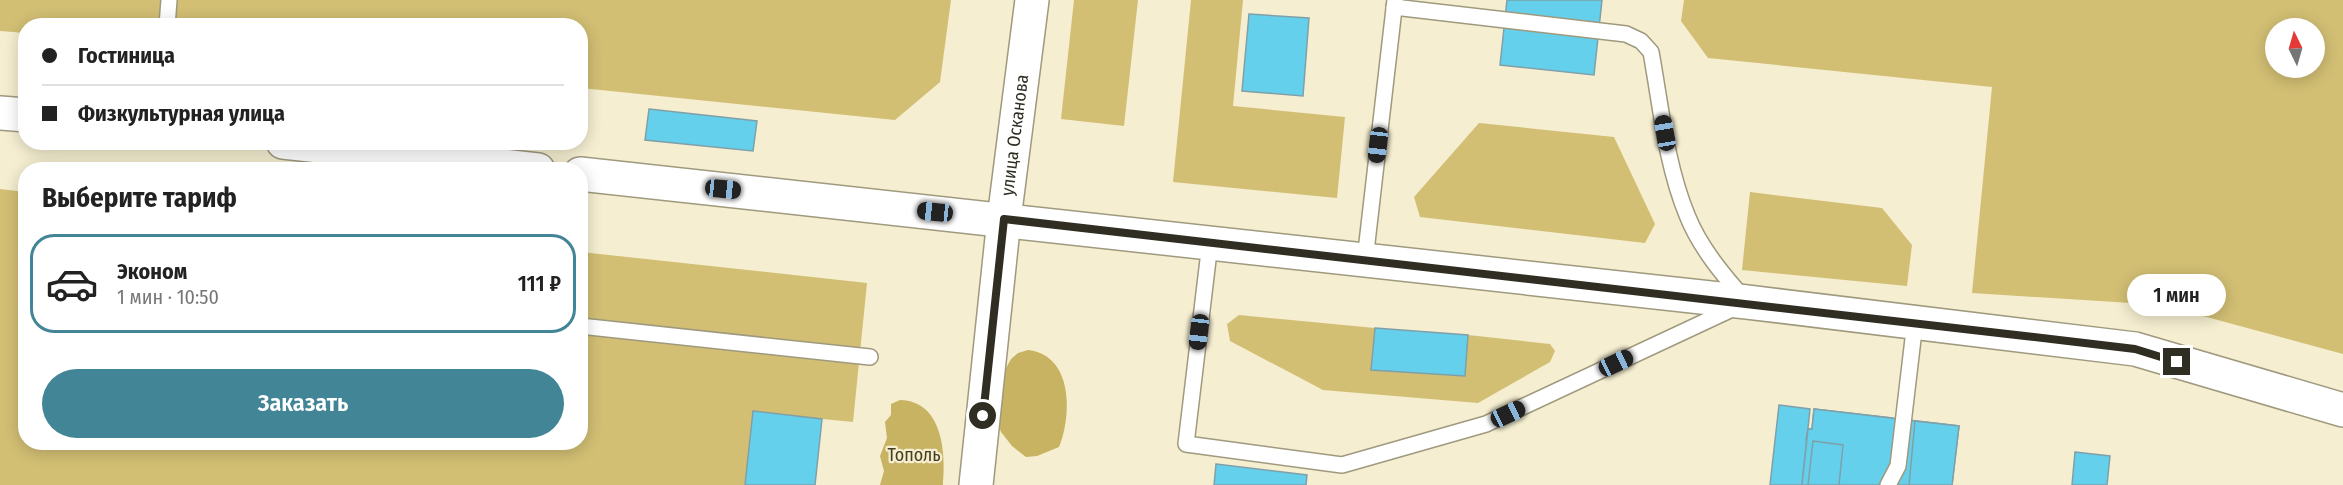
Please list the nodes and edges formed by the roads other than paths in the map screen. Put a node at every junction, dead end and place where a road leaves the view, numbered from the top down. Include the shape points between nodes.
1 (169, 0) edge
2 (1032, 0) edge
3 (1394, 3) edge
4 (167, 18) edge
5 (0, 113) edge
6 (18, 114) edge
7 (356, 150) edge
8 (465, 162) edge
9 (588, 175) edge
10 (1004, 219) junction
11 (1210, 243) junction
12 (1365, 260) junction
13 (1747, 302) junction
14 (1915, 322) junction
15 (588, 327) edge
16 (870, 357) dead end
17 (2343, 410) edge
18 (976, 485) edge
19 (1888, 485) edge

1 - 4 lane
2 - 10 main road, улица Осканова
3 - 12 lane
3 - 13 lane via 1626,34 1641,41 1652,52 1673,176 1687,216 1718,269
5 - 6 main road
7 - 8 main road
9 - 10 main road
10 - 11 main road
10 - 18 main road, улица Осканова
11 - 12 main road
11 - 13 lane via 1186,444 1342,465 1486,424
12 - 13 main road
13 - 14 main road
14 - 17 main road via 2135,349
14 - 19 lane via 1898,466
15 - 16 lane

